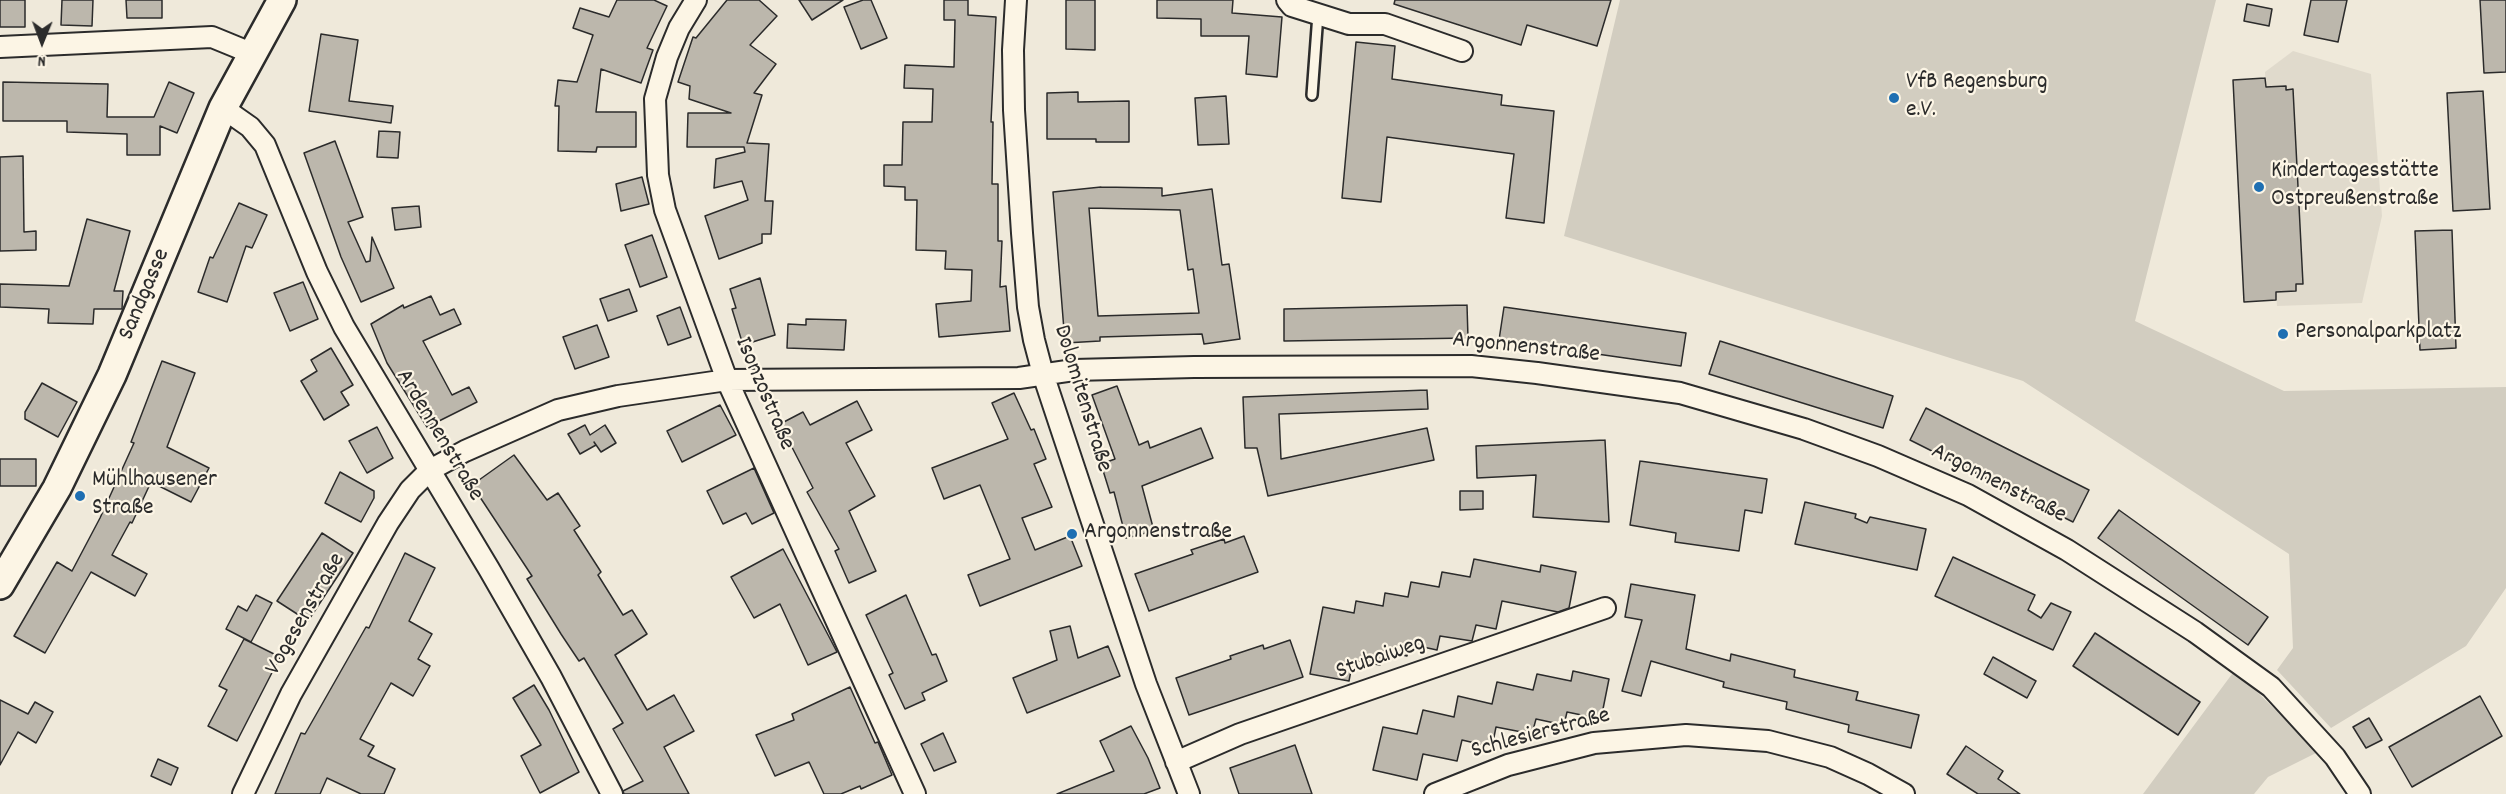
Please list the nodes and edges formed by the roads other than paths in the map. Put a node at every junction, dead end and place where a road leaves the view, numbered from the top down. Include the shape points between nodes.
1 (282, 0) edge
2 (696, 0) edge
3 (1016, 0) edge
4 (1287, 0) edge
5 (1318, 14) junction
6 (0, 47) edge
7 (1462, 51) dead end
8 (251, 53) junction
9 (1312, 95) dead end
10 (223, 108) junction
11 (1042, 374) junction
12 (727, 380) junction
13 (430, 470) junction
14 (0, 585) edge
15 (1605, 608) dead end
16 (1176, 762) junction
17 (243, 794) edge
18 (612, 794) edge
19 (915, 794) edge
20 (1189, 794) edge
21 (1435, 794) edge
22 (1904, 794) edge
23 (2360, 794) edge

1 - 8 street, Sandgasse
2 - 12 street, Isonzostraße via 679,28 655,99 658,175 665,210
3 - 11 street, Dolomitenstraße via 1014,110 1022,233 1028,307
4 - 5 street via 1292,6
5 - 7 street via 1349,24 1385,24
5 - 9 lane
6 - 8 street via 212,37
8 - 10 street, Sandgasse
10 - 13 street, Ardennenstraße via 250,127 265,145 344,327
10 - 14 street, Sandgasse via 112,375 57,488
11 - 12 street, Argonnenstraße via 1019,378
11 - 16 street, Dolomitenstraße
11 - 23 street, Argonnenstraße via 1194,367 1471,366 1680,393 1804,429 1968,495 2076,555 2195,632 2271,687 2335,757
12 - 13 street, Argonnenstraße via 618,396 558,410
12 - 19 street, Isonzostraße
13 - 17 street, Vogesenstraße via 410,490 388,523 291,694
13 - 18 street, Ardennenstraße via 551,676
15 - 16 street, Stubaiweg via 1240,734
16 - 20 street, Dolomitenstraße
21 - 22 street, Schlesierstraße via 1508,765 1594,743 1686,735 1768,741 1830,757

